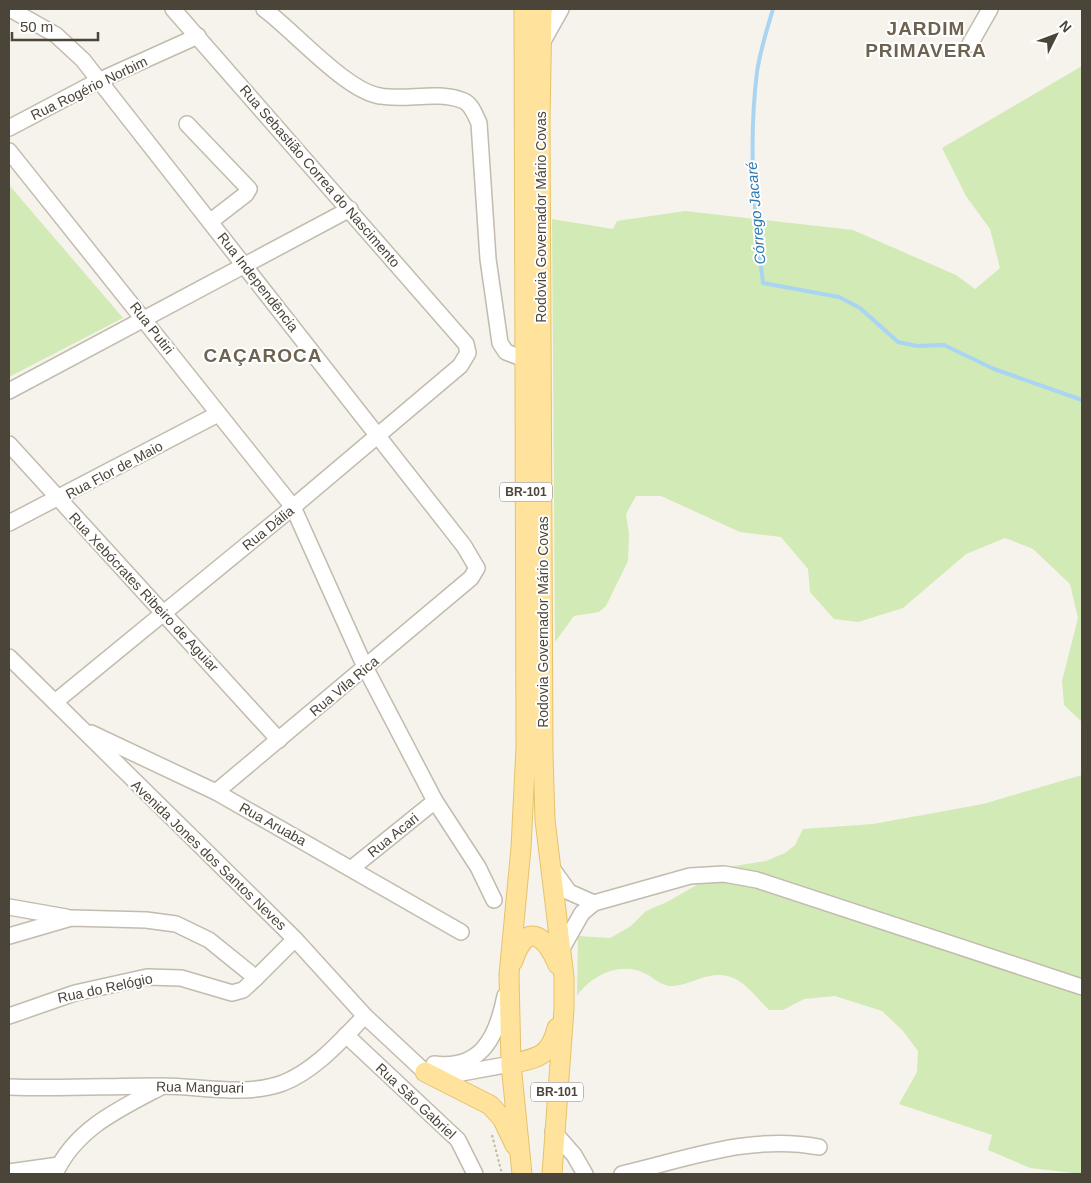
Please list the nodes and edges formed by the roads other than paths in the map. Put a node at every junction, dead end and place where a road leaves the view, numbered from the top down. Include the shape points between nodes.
1 (10, 9) edge
2 (173, 9) edge
3 (264, 9) edge
4 (524, 9) edge
5 (542, 9) edge
6 (561, 9) edge
7 (990, 9) edge
8 (198, 36) junction
9 (543, 41) junction
10 (970, 44) dead end
11 (98, 81) junction
12 (187, 124) dead end
13 (9, 128) edge
14 (9, 150) edge
15 (350, 209) junction
16 (211, 222) junction
17 (246, 266) junction
18 (144, 318) junction
19 (466, 344) joint
20 (527, 360) junction
21 (9, 391) edge
22 (218, 414) junction
23 (376, 436) junction
24 (9, 444) edge
25 (58, 499) junction
26 (293, 507) junction
27 (9, 523) edge
28 (471, 578) joint
29 (165, 613) junction
30 (9, 657) edge
31 (366, 668) junction
32 (55, 702) junction
33 (79, 727) junction
34 (279, 740) junction
35 (216, 792) junction
36 (435, 801) junction
37 (550, 865) junction
38 (352, 868) junction
39 (494, 900) dead end
40 (594, 903) junction
41 (9, 907) edge
42 (70, 918) junction
43 (461, 932) dead end
44 (9, 936) edge
45 (295, 939) junction
46 (561, 950) junction
47 (509, 975) junction
48 (564, 977) junction
49 (256, 978) junction
50 (1082, 987) edge
51 (564, 1009) junction
52 (9, 1016) edge
53 (365, 1016) junction
54 (346, 1035) junction
55 (407, 1055) junction
56 (511, 1064) junction
57 (425, 1072) junction
58 (164, 1086) junction
59 (9, 1087) edge
60 (553, 1130) junction
61 (819, 1147) dead end
62 (521, 1166) edge
63 (57, 1170) edge
64 (9, 1172) edge
65 (475, 1174) edge
66 (552, 1174) edge
67 (585, 1174) edge
68 (622, 1174) edge

1 - 11 street, Rua Independência via 41,25 68,45
2 - 8 street, Rua Sebastião Correa do Nascimento
3 - 20 street via 359,89 379,96 437,96 464,102 472,109 479,123 488,259 500,343 506,352
4 - 20 main road, Rodovia Governador Mário Covas / BR-101
5 - 9 main road, Rodovia Governador Mário Covas / BR-101
6 - 9 street
7 - 10 street
8 - 11 street, Rua Rogério Norbim
8 - 15 street, Rua Sebastião Correa do Nascimento
9 - 37 main road, Rodovia Governador Mário Covas / BR-101 via 540,120 543,754
11 - 13 street, Rua Rogério Norbim
11 - 16 street, Rua Independência
12 - 16 street via 249,189
14 - 18 street, Rua Putiri
15 - 17 street
15 - 19 street, Rua Sebastião Correa do Nascimento
16 - 17 street, Rua Independência
17 - 18 street
17 - 23 street, Rua Independência
18 - 21 street
18 - 22 street, Rua Putiri
19 - 23 street, Rua Dália via 468,353 460,366
20 - 47 main road, Rodovia Governador Mário Covas / BR-101 via 525,798
22 - 25 street, Rua Flor de Maio
22 - 26 street, Rua Putiri
23 - 26 street, Rua Dália
23 - 28 street, Rua Independência via 464,546 477,568
24 - 25 street, Rua Xebócrates Ribeiro de Aguiar
25 - 27 street, Rua Flor de Maio
25 - 29 street, Rua Xebócrates Ribeiro de Aguiar
26 - 29 street, Rua Dália
26 - 31 street, Rua Putiri
28 - 31 street, Rua Vila Rica
29 - 32 street, Rua Dália
29 - 34 street, Rua Xebócrates Ribeiro de Aguiar
30 - 32 street, Avenida Jones dos Santos Neves
31 - 34 street, Rua Vila Rica
31 - 36 street, Rua Putiri
32 - 33 street, Avenida Jones dos Santos Neves
33 - 35 street, Rua Aruaba
33 - 45 street, Avenida Jones dos Santos Neves
34 - 35 street, Rua Vila Rica
35 - 38 street, Rua Aruaba
36 - 38 street, Rua Acari
36 - 39 street, Rua Putiri via 478,868
37 - 40 street via 570,892
37 - 46 main road, Rodovia Governador Mário Covas / BR-101
38 - 43 street, Rua Aruaba
40 - 46 street via 582,913
40 - 50 street via 690,876 724,874 757,880
41 - 42 street
42 - 44 street
42 - 49 street via 176,924 209,940
45 - 49 street, Rua do Relógio
45 - 53 street, Avenida Jones dos Santos Neves
46 - 48 main road, Rodovia Governador Mário Covas / BR-101
47 - 48 main road via 520,944 532,936 546,942
47 - 55 street, Avenida Jones dos Santos Neves via 496,1030 480,1052 452,1064 428,1063
47 - 56 main road, Rodovia Governador Mário Covas / BR-101
48 - 51 main road, Rodovia Governador Mário Covas / BR-101
49 - 52 street, Rua do Relógio via 242,990 232,993 181,978 147,977 75,992
51 - 56 main road via 545,1052 540,1057
51 - 60 main road, Rodovia Governador Mário Covas / BR-101
53 - 54 street, Rua Manguari
53 - 55 street, Avenida Jones dos Santos Neves
54 - 58 street, Rua Manguari via 306,1071 282,1083 219,1090
54 - 65 street, Rua São Gabriel via 458,1140
55 - 57 street, Avenida Jones dos Santos Neves
56 - 57 street via 456,1074
56 - 62 main road, Rodovia Governador Mário Covas / BR-101
57 - 62 main road via 490,1105 502,1118
58 - 59 street, Rua Manguari
58 - 63 street via 81,1135
60 - 66 main road, Rodovia Governador Mário Covas / BR-101
60 - 67 street
61 - 68 street via 763,1142
63 - 64 street

